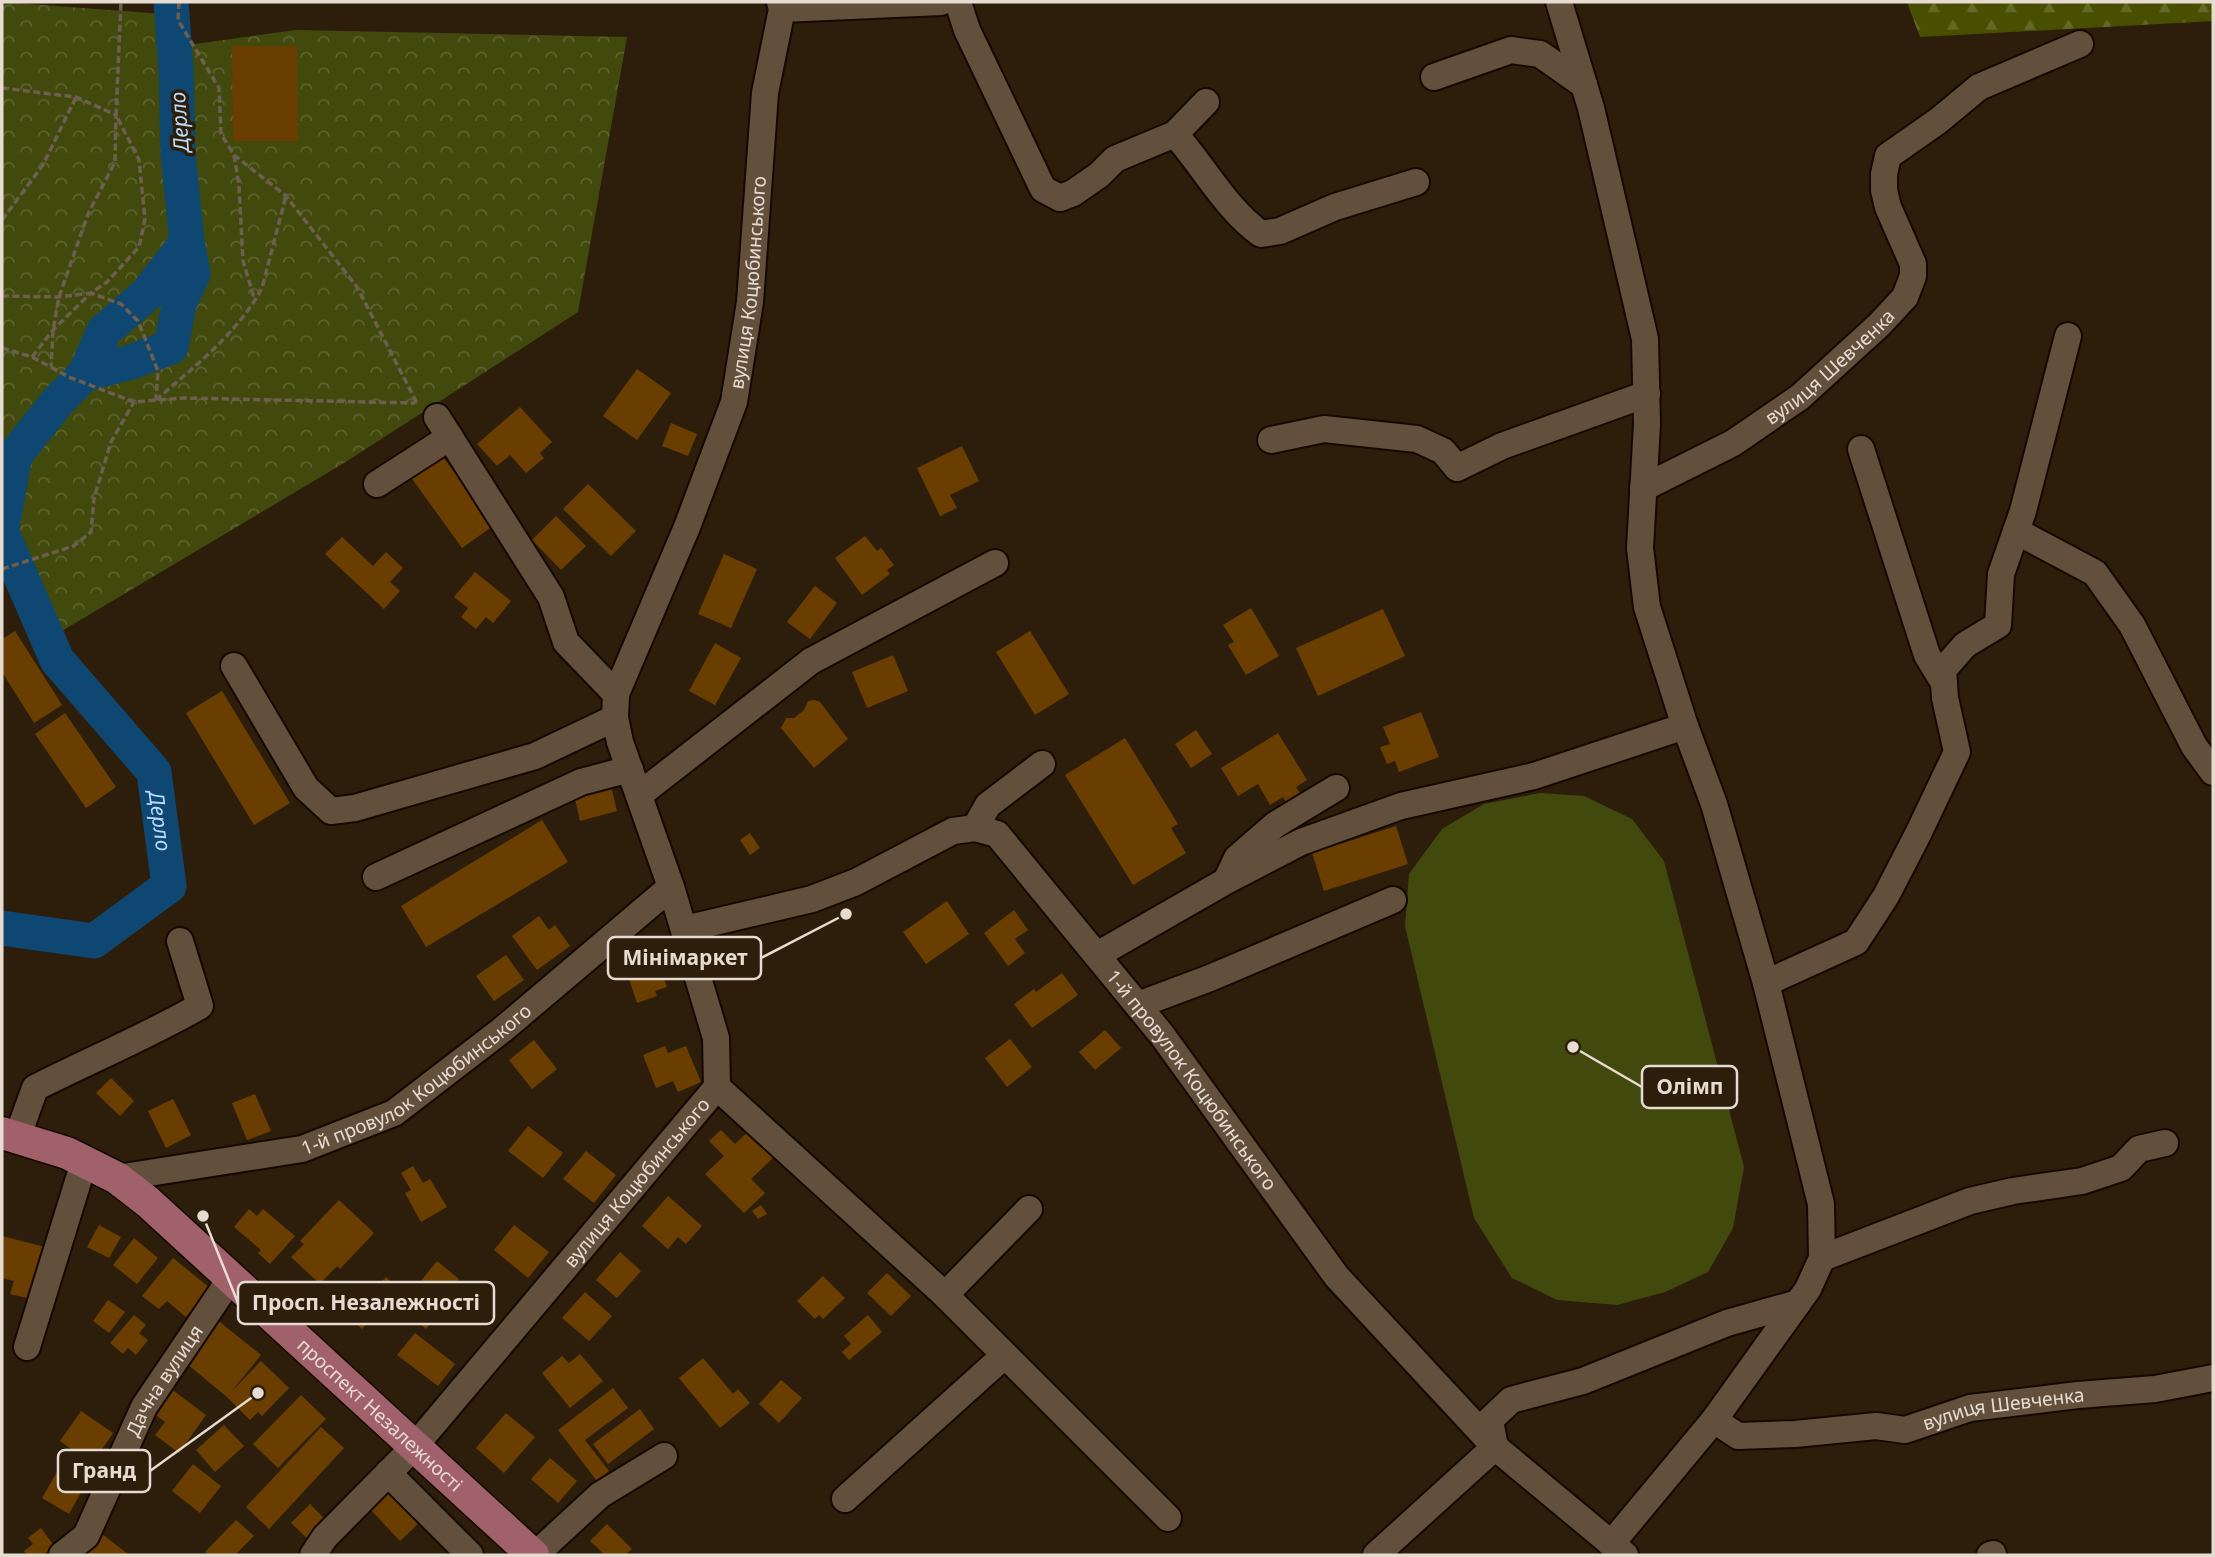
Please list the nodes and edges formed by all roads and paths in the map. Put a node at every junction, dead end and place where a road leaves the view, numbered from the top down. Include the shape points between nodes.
1 (121, 2) edge
2 (179, 2) edge
3 (941, 2) edge
4 (958, 2) edge
5 (1559, 2) edge
6 (781, 5) edge
7 (2080, 44) dead end
8 (1434, 77) dead end
9 (1584, 85) junction
10 (2, 88) edge
11 (76, 97) junction
12 (1206, 102) dead end
13 (116, 115) junction
14 (1175, 134) junction
15 (234, 155) junction
16 (1416, 182) dead end
17 (286, 196) junction
18 (2, 220) edge
19 (91, 293) junction
20 (2, 296) edge
21 (59, 297) junction
22 (255, 301) junction
23 (53, 330) junction
24 (2068, 336) dead end
25 (2, 348) edge
26 (32, 357) junction
27 (51, 366) junction
28 (1647, 394) junction
29 (156, 401) junction
30 (134, 402) junction
31 (435, 419) junction
32 (1271, 440) dead end
33 (1861, 449) dead end
34 (377, 484) dead end
35 (1643, 488) junction
36 (2015, 531) junction
37 (995, 563) dead end
38 (4, 568) edge
39 (234, 666) dead end
40 (1944, 683) junction
41 (615, 706) junction
42 (1685, 726) junction
43 (1042, 764) dead end
44 (630, 769) junction
45 (2213, 772) edge
46 (1336, 788) dead end
47 (639, 795) junction
48 (975, 828) junction
49 (376, 877) dead end
50 (1226, 881) junction
51 (671, 887) junction
52 (1393, 900) dead end
53 (685, 929) junction
54 (180, 941) dead end
55 (1097, 955) junction
56 (1766, 983) junction
57 (1138, 1005) junction
58 (717, 1087) junction
59 (10, 1136) edge
60 (2165, 1143) dead end
61 (84, 1162) junction
62 (117, 1178) junction
63 (1029, 1209) dead end
64 (1822, 1258) junction
65 (231, 1278) junction
66 (946, 1295) junction
67 (1798, 1303) junction
68 (27, 1347) dead end
69 (1005, 1355) junction
70 (2213, 1378) edge
71 (1714, 1420) junction
72 (414, 1447) junction
73 (1495, 1447) junction
74 (664, 1456) dead end
75 (388, 1473) junction
76 (845, 1499) dead end
77 (1168, 1518) dead end
78 (1618, 1549) edge
79 (62, 1555) edge
80 (313, 1555) edge
81 (471, 1555) edge
82 (534, 1555) edge
83 (1376, 1555) edge

1 - 13 path
2 - 15 path via 178,20 219,88 221,134
3 - 6 street, вулиця Коцюбинського
4 - 14 street via 1043,189 1060,198 1073,193 1115,159
5 - 9 street
6 - 41 street, вулиця Коцюбинського via 765,93 750,302 734,402
7 - 35 street, вулиця Шевченка via 1979,87 1888,156 1884,190 1913,264 1905,297 1800,397 1733,443
8 - 9 street via 1511,50 1540,54
9 - 28 street via 1644,339
10 - 11 path
11 - 13 path
11 - 18 path via 43,165
12 - 14 street
13 - 19 path via 139,160 145,219 139,247
13 - 21 path via 115,162 88,214
14 - 16 street via 1244,222 1261,234
15 - 17 path
15 - 22 path via 243,261
17 - 22 path
17 - 31 path via 357,287
19 - 21 path
19 - 23 path
19 - 29 path via 121,304 138,321 158,371
20 - 21 path
21 - 23 path
22 - 29 path via 209,353
23 - 26 path
23 - 27 path
24 - 36 street
25 - 26 path
26 - 27 path
27 - 30 path
28 - 32 street via 1502,446 1457,468 1444,451 1417,439 1324,429
28 - 35 street
29 - 30 path
29 - 31 path via 184,398
30 - 38 path via 111,442 94,498 91,532 74,546
31 - 34 street
31 - 41 street, вулиця Коцюбинського via 551,597 566,642
33 - 40 street via 1927,655
35 - 42 street via 1640,548 1647,607
36 - 40 street via 2001,574 1998,625 1965,645 1943,670
36 - 45 street via 2095,573 2132,625 2194,746
37 - 47 street via 811,661
39 - 41 street via 306,788 331,811 535,756
40 - 56 street via 1957,752 1886,896 1856,942
41 - 44 street, вулиця Коцюбинського
42 - 50 street via 1534,776 1401,806 1301,842
42 - 56 street via 1714,804
43 - 48 street via 988,804
44 - 47 street, вулиця Коцюбинського
44 - 49 street via 582,782
46 - 50 street via 1275,825 1237,858
47 - 51 street, вулиця Коцюбинського
48 - 53 street via 953,831 856,882 812,899
48 - 55 street, 1-й провулок Коцюбинського via 997,834
50 - 55 street
51 - 53 street, вулиця Коцюбинського
51 - 62 street, 1-й провулок Коцюбинського via 502,1030 394,1113 302,1149
52 - 57 street
53 - 58 street, вулиця Коцюбинського via 716,1038
54 - 59 street, проспект Незалежності via 200,1006 35,1088
55 - 57 street, 1-й провулок Коцюбинського
56 - 64 street via 1821,1205
57 - 73 street, 1-й провулок Коцюбинського via 1337,1277
58 - 66 street
58 - 72 street, вулиця Коцюбинського
59 - 61 main road, проспект Незалежності
60 - 64 street via 2139,1149 2121,1168 2082,1181 1970,1201
61 - 62 main road, проспект Незалежності
61 - 68 street
62 - 65 main road, проспект Незалежності
63 - 66 street
64 - 67 street
65 - 72 main road, проспект Незалежності
65 - 79 street, Дачна вулиця via 144,1407 86,1536
66 - 69 street
67 - 71 street
67 - 73 street via 1727,1323 1583,1381 1510,1400 1490,1420
69 - 76 street
69 - 77 street
70 - 71 street, вулиця Шевченка via 2155,1389 1970,1408 1905,1430 1876,1426 1738,1436
71 - 78 street
72 - 75 street, вулиця Коцюбинського
72 - 82 main road, проспект Незалежності
73 - 78 street, 1-й провулок Коцюбинського
73 - 83 street
74 - 82 street via 600,1495
75 - 80 street, вулиця Коцюбинського
75 - 81 street

